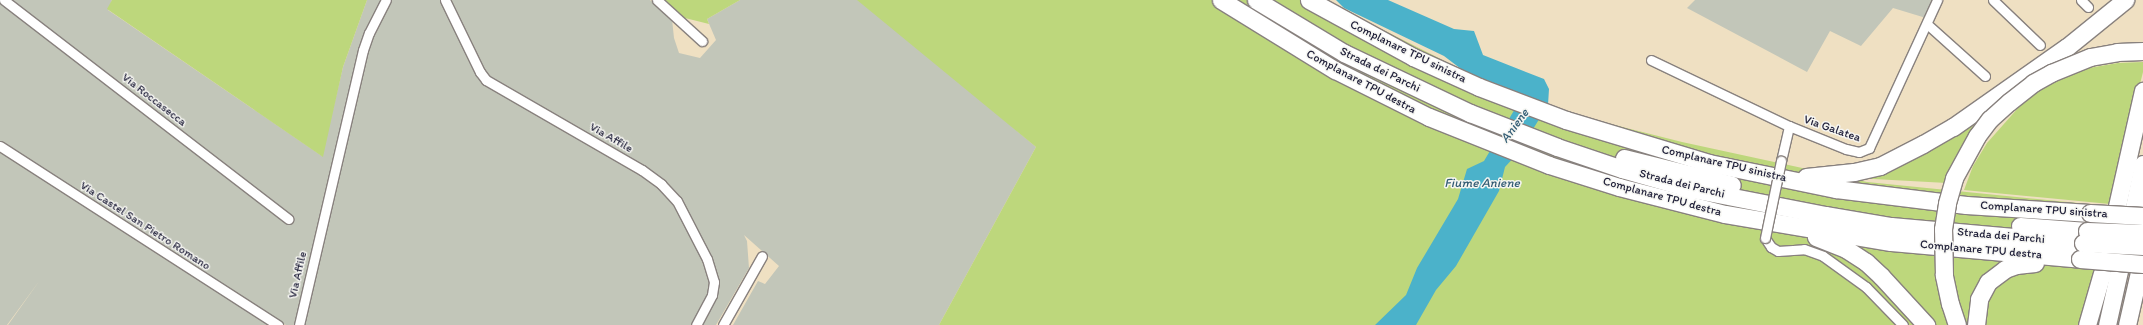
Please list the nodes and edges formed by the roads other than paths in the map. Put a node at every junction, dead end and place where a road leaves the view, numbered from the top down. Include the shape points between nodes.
1 (4, 0) edge
2 (386, 0) edge
3 (446, 0) edge
4 (657, 0) edge
5 (1221, 0) edge
6 (1256, 0) edge
7 (1276, 0) edge
8 (1309, 0) edge
9 (1937, 0) edge
10 (1992, 0) edge
11 (2081, 0) edge
12 (2125, 0) edge
13 (2088, 7) dead end
14 (1289, 15) junction
15 (1928, 24) junction
16 (702, 41) dead end
17 (2040, 45) dead end
18 (2143, 50) edge
19 (1651, 60) dead end
20 (1985, 76) dead end
21 (2143, 91) edge
22 (1789, 126) junction
23 (0, 146) edge
24 (2143, 164) edge
25 (1785, 178) junction
26 (2117, 206) dead end
27 (2138, 211) edge
28 (1725, 214) junction
29 (288, 219) dead end
30 (2143, 233) edge
31 (2143, 246) edge
32 (2080, 247) junction
33 (762, 256) dead end
34 (2141, 268) edge
35 (2119, 272) dead end
36 (2102, 273) dead end
37 (278, 325) edge
38 (299, 325) edge
39 (696, 325) edge
40 (723, 325) edge
41 (1903, 325) edge
42 (1926, 325) edge
43 (1957, 325) edge
44 (1976, 325) edge
45 (2088, 325) edge
46 (2107, 325) edge
47 (2127, 325) edge

1 - 29 street, Via Roccasecca
2 - 38 street, Via Affile via 363,50
3 - 39 street, Via Affile via 486,80 642,170 661,184 677,201 707,259 714,282 712,295
4 - 16 street
5 - 28 highway, Complanare TPU destra via 1283,40 1365,86 1429,117 1549,165 1619,187
6 - 14 highway, Strada dei Parchi
7 - 14 highway, Strada dei Parchi
8 - 25 highway, Complanare TPU sinistra via 1413,57 1479,87 1566,120 1709,163
9 - 15 street, Via Galatea
10 - 17 street
11 - 13 street
12 - 25 highway via 2067,47 1998,96 1953,127 1900,157 1880,166 1854,172
14 - 32 highway, Strada dei Parchi via 1344,53 1470,113 1558,141 1702,179 1837,206
15 - 20 street
15 - 22 street, Via Galatea via 1869,148 1860,152 1846,149
18 - 43 highway, bridge via 2095,56 2051,73 2008,102 1977,136 1954,178 1943,223 1944,275
19 - 22 street
21 - 26 highway
22 - 41 street, Via Galatea, bridge via 1765,238 1771,247 1778,251 1804,249 1823,256 1866,287
23 - 37 street, Via Castel San Pietro Romano
24 - 27 highway
25 - 27 highway, Complanare TPU sinistra, bridge via 1836,189 1966,205 2090,213
28 - 32 highway, Complanare TPU destra via 1891,242
28 - 42 highway via 1753,224 1822,239 1846,249 1877,272
30 - 32 highway, Strada dei Parchi, bridge
31 - 32 highway, Strada dei Parchi, bridge
32 - 34 highway, Complanare TPU destra, bridge
32 - 44 highway via 2055,263 2031,262 2005,268 1988,282 1978,299
33 - 40 street
34 - 47 highway
35 - 46 highway
36 - 45 highway

